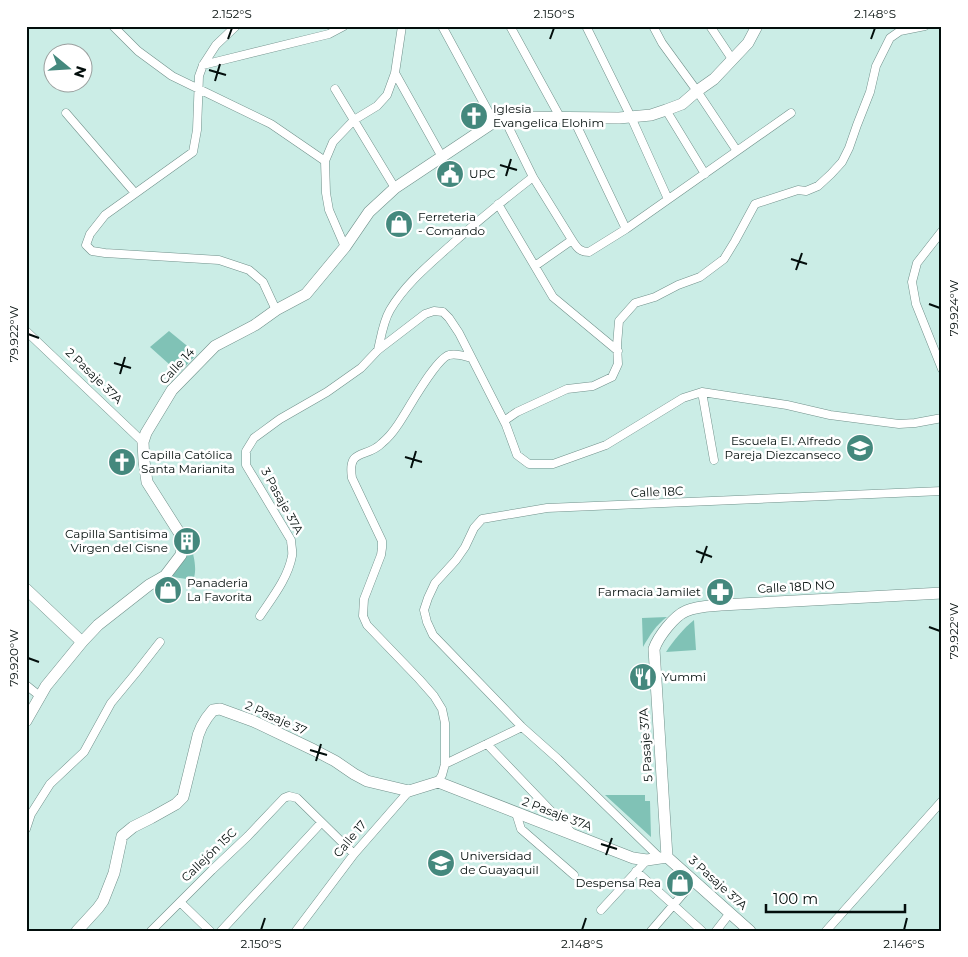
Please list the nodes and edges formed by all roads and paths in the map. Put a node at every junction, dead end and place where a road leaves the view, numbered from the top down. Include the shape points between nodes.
1 (113, 26) edge
2 (236, 26) edge
3 (344, 26) edge
4 (402, 26) edge
5 (442, 26) edge
6 (510, 26) edge
7 (586, 26) edge
8 (653, 26) edge
9 (710, 26) edge
10 (757, 26) edge
11 (925, 26) edge
12 (732, 59) junction
13 (203, 65) junction
14 (395, 73) junction
15 (199, 89) junction
16 (335, 89) dead end
17 (697, 91) junction
18 (666, 110) junction
19 (66, 113) dead end
20 (791, 113) dead end
21 (631, 116) junction
22 (560, 117) junction
23 (573, 118) junction
24 (354, 120) junction
25 (499, 120) junction
26 (737, 151) junction
27 (442, 157) junction
28 (325, 160) junction
29 (705, 174) junction
30 (533, 176) junction
31 (395, 188) junction
32 (135, 193) junction
33 (668, 200) junction
34 (498, 204) junction
35 (626, 230) junction
36 (942, 231) edge
37 (572, 240) junction
38 (345, 247) junction
39 (535, 266) junction
40 (276, 310) junction
41 (26, 331) edge
42 (378, 350) junction
43 (618, 351) junction
44 (471, 358) junction
45 (942, 369) edge
46 (702, 392) junction
47 (942, 418) edge
48 (504, 421) junction
49 (143, 442) junction
50 (714, 460) dead end
51 (942, 492) edge
52 (26, 589) edge
53 (942, 593) edge
54 (260, 616) dead end
55 (661, 634) joint
56 (82, 642) junction
57 (160, 642) dead end
58 (26, 685) edge
59 (41, 696) junction
60 (26, 720) edge
61 (522, 727) junction
62 (487, 744) junction
63 (445, 764) junction
64 (438, 782) junction
65 (409, 791) junction
66 (942, 801) edge
67 (516, 813) junction
68 (321, 823) junction
69 (26, 829) edge
70 (575, 836) junction
71 (354, 854) junction
72 (664, 857) junction
73 (646, 860) junction
74 (636, 871) junction
75 (574, 875) dead end
76 (694, 881) junction
77 (180, 902) junction
78 (673, 905) junction
79 (601, 910) dead end
80 (730, 913) junction
81 (77, 931) edge
82 (151, 931) edge
83 (210, 931) edge
84 (221, 931) edge
85 (296, 931) edge
86 (651, 931) edge
87 (702, 931) edge
88 (716, 931) edge
89 (750, 931) edge
90 (826, 931) edge

1 - 15 street via 138,51 172,76
2 - 13 street via 216,44
3 - 13 street via 330,34
4 - 14 street
5 - 25 street
6 - 22 street
7 - 21 street
8 - 17 street
9 - 12 street
10 - 12 street
11 - 43 street via 900,31 890,38 876,66 870,92 842,162 818,186 755,204 724,259 700,277 635,303 619,321
12 - 17 street via 714,79
13 - 15 street
14 - 24 street via 386,96 377,106
14 - 27 street
15 - 28 street via 271,124
15 - 32 street via 193,152
16 - 24 street
17 - 18 street via 682,104
17 - 26 street
18 - 21 street
18 - 29 street
19 - 32 street
20 - 26 street
21 - 23 street
21 - 33 street
22 - 23 street
22 - 25 street
23 - 35 street
24 - 28 street via 333,142
24 - 31 street
25 - 27 street, Calle 14
25 - 30 street
26 - 29 street
27 - 31 street, Calle 14
28 - 38 street via 328,210
29 - 33 street
30 - 34 street
30 - 37 street
31 - 38 street, Calle 14 via 369,212
32 - 40 street via 105,215 90,234 86,245 92,251 219,260 249,270 263,282
33 - 35 street
34 - 39 street
34 - 42 street via 400,294 382,328
35 - 37 street via 589,252 578,249
36 - 45 street via 917,263 912,282 916,304
37 - 39 street
38 - 40 street, Calle 14 via 306,294
39 - 43 street via 552,297
40 - 49 street, Calle 14 via 215,346 172,390
41 - 49 street, 2 Pasaje 37A
42 - 44 street via 425,314 434,311 443,312 449,318
42 - 54 street, 3 Pasaje 37A via 361,368 254,438 246,451 246,465 291,540 288,568
43 - 48 street via 618,364 612,377 593,386 567,389
44 - 48 street
44 - 63 street via 460,354 447,356 437,365 396,428 381,445 357,456 351,469 352,478 382,541 381,555 364,599 363,616 367,625 434,696 442,709
46 - 47 street via 899,424
46 - 48 street via 683,398 606,445 553,464 529,464 518,455
46 - 50 street
49 - 56 street via 147,482 180,534 183,543 181,555 165,576 98,625
51 - 61 street, Calle 18C via 546,508 482,519 456,560 435,583 424,610 433,635
52 - 56 street
53 - 55 street, Calle 18D NO via 698,607 685,611
55 - 72 street, 5 Pasaje 37A via 654,649
56 - 59 street
57 - 69 street via 111,703 84,752 50,784
58 - 59 street
59 - 60 street
61 - 62 street
61 - 72 street
62 - 63 street
62 - 70 street
63 - 64 street
64 - 65 street
64 - 67 street, 2 Pasaje 37A
65 - 71 street, Calle 17
65 - 81 street, 2 Pasaje 37 via 367,781 314,750 254,721 220,709 214,710 197,737 183,796 176,804 122,836 114,874 103,901
66 - 90 street
67 - 70 street, 2 Pasaje 37A
67 - 75 street via 521,829
68 - 71 street
68 - 77 street, Callejón 15C via 297,798 284,798
68 - 84 street
70 - 73 street, 2 Pasaje 37A
71 - 85 street, Calle 17
72 - 73 street, 2 Pasaje 37A
72 - 76 street, 3 Pasaje 37A
73 - 74 street
74 - 78 street
74 - 79 street
76 - 78 street
76 - 80 street, 3 Pasaje 37A
77 - 82 street, Callejón 15C
77 - 83 street
78 - 86 street
78 - 87 street
80 - 88 street
80 - 89 street, 3 Pasaje 37A

